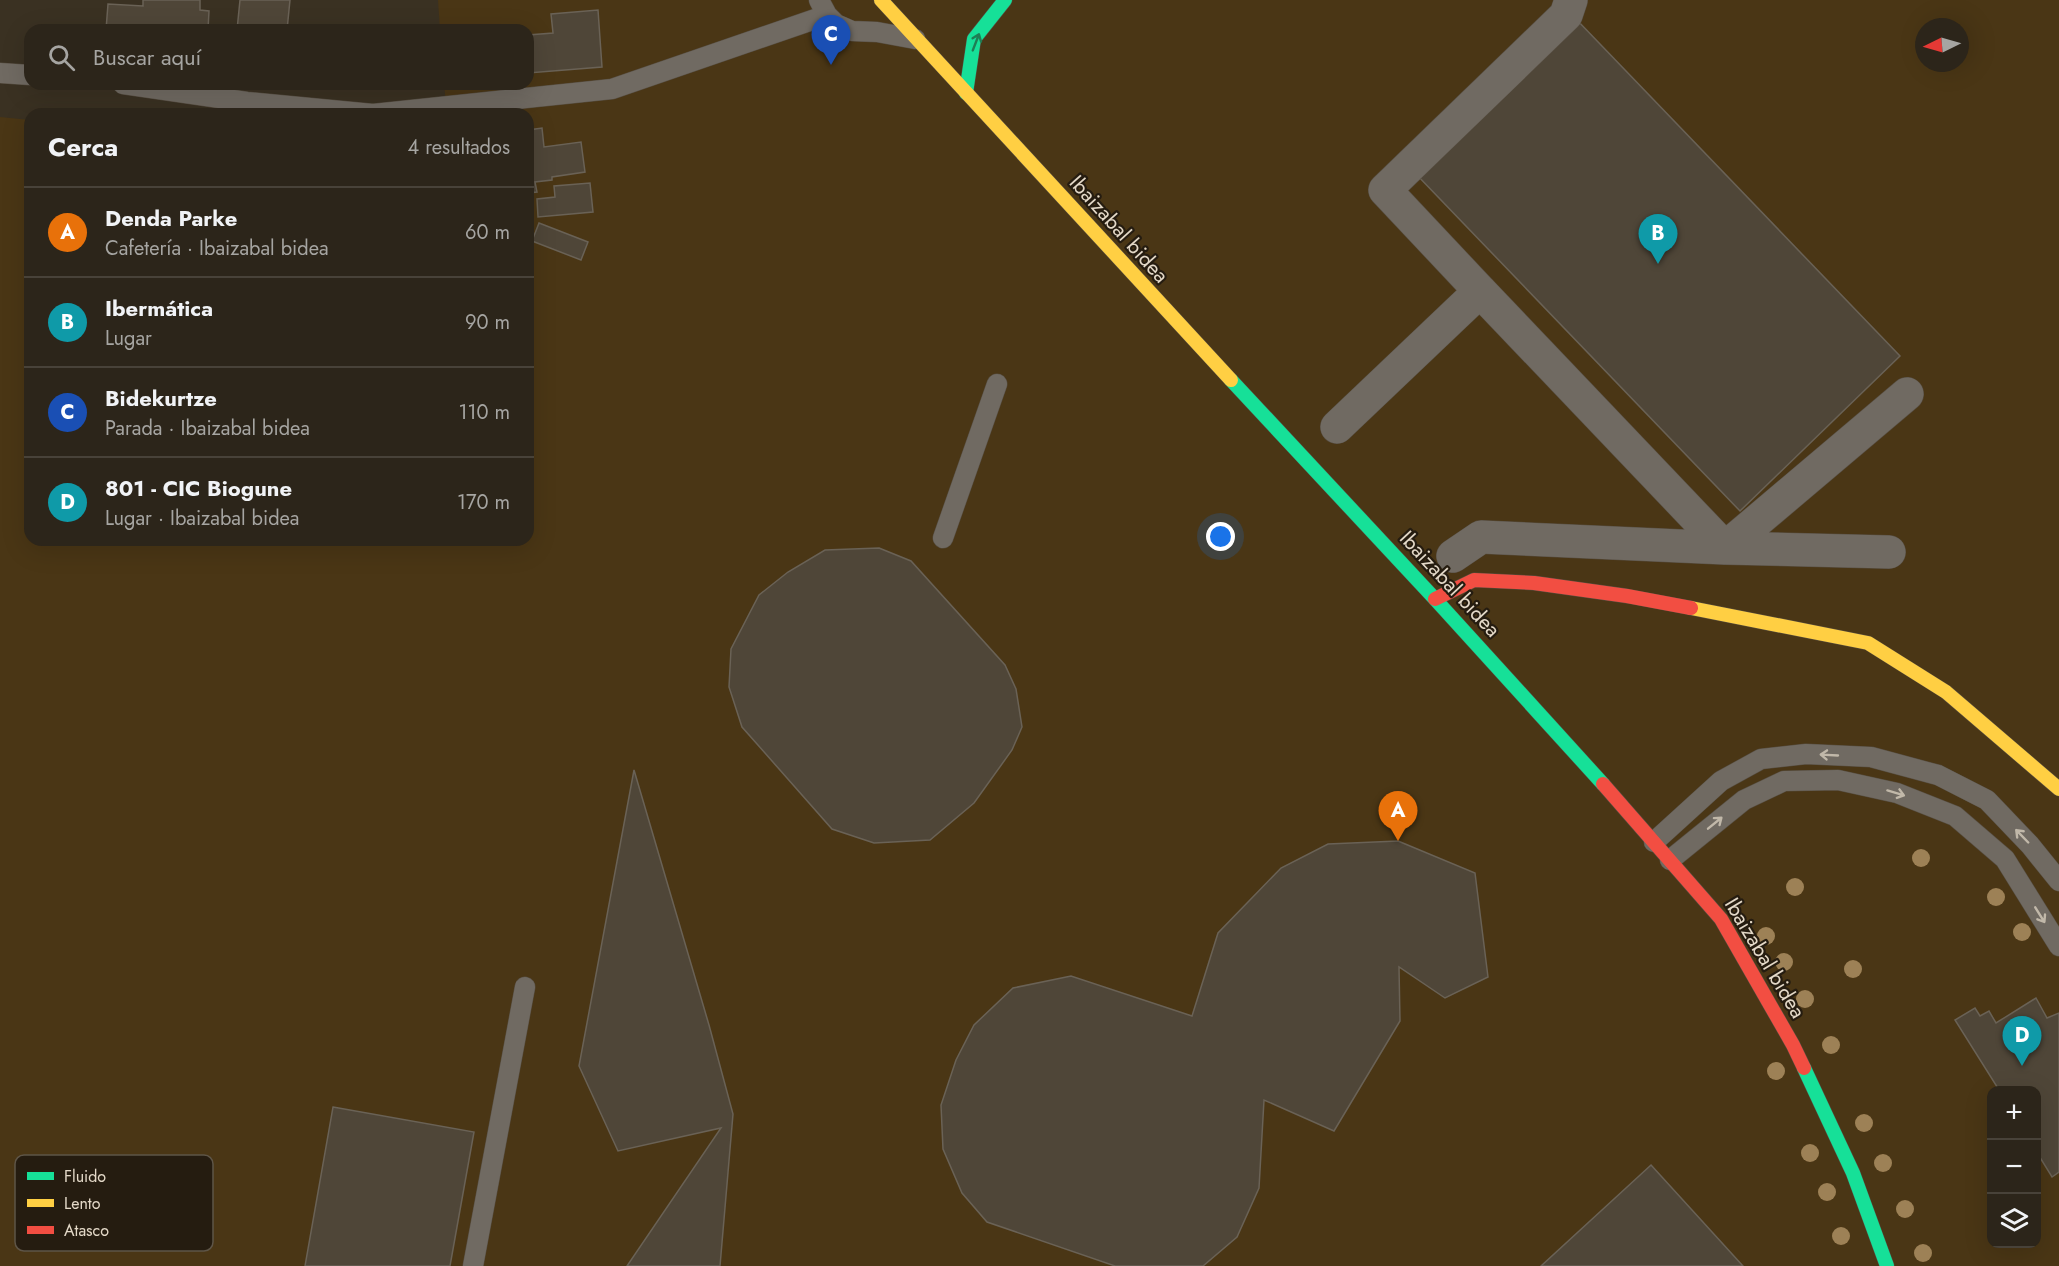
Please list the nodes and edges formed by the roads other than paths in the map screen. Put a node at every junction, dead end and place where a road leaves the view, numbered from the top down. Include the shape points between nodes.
1 (881, 0) edge
2 (1005, 0) edge
3 (1571, 0) edge
4 (823, 7) edge
5 (916, 39) junction
6 (0, 73) edge
7 (24, 75) edge
8 (164, 90) edge
9 (966, 93) junction
10 (310, 108) edge
11 (430, 108) edge
12 (1480, 291) junction
13 (997, 384) dead end
14 (1907, 394) dead end
15 (1337, 427) dead end
16 (943, 538) dead end
17 (1725, 548) junction
18 (1889, 552) dead end
19 (1453, 556) dead end
20 (1435, 599) junction
21 (2059, 789) edge
22 (1654, 842) junction
23 (1670, 860) junction
24 (2059, 881) edge
25 (2059, 946) edge
26 (525, 987) dead end
27 (473, 1266) edge
28 (1887, 1266) edge

1 - 5 street, Ibaizabal bidea
9 -> 2 street via 974,39
3 - 12 street via 1566,15 1385,190
4 - 5 lane via 836,24 852,31
4 - 11 lane via 612,89
5 - 9 street, Ibaizabal bidea
6 - 7 lane
8 - 10 lane
9 - 20 street, Ibaizabal bidea
12 - 15 street
12 - 17 street
13 - 16 lane
14 - 17 street
17 - 18 street
17 - 19 street via 1481,537
20 - 21 street via 1474,580 1534,583 1627,596 1868,643 1946,692
20 - 22 street, Ibaizabal bidea
22 - 23 street, Ibaizabal bidea
24 -> 22 lane via 1987,800 1938,775 1871,757 1806,754 1761,759 1721,781
23 -> 25 lane via 1744,800 1784,782 1838,780 1897,793 1955,816 2005,859
23 - 28 street, Ibaizabal bidea via 1720,919 1793,1045 1853,1173
26 - 27 lane

